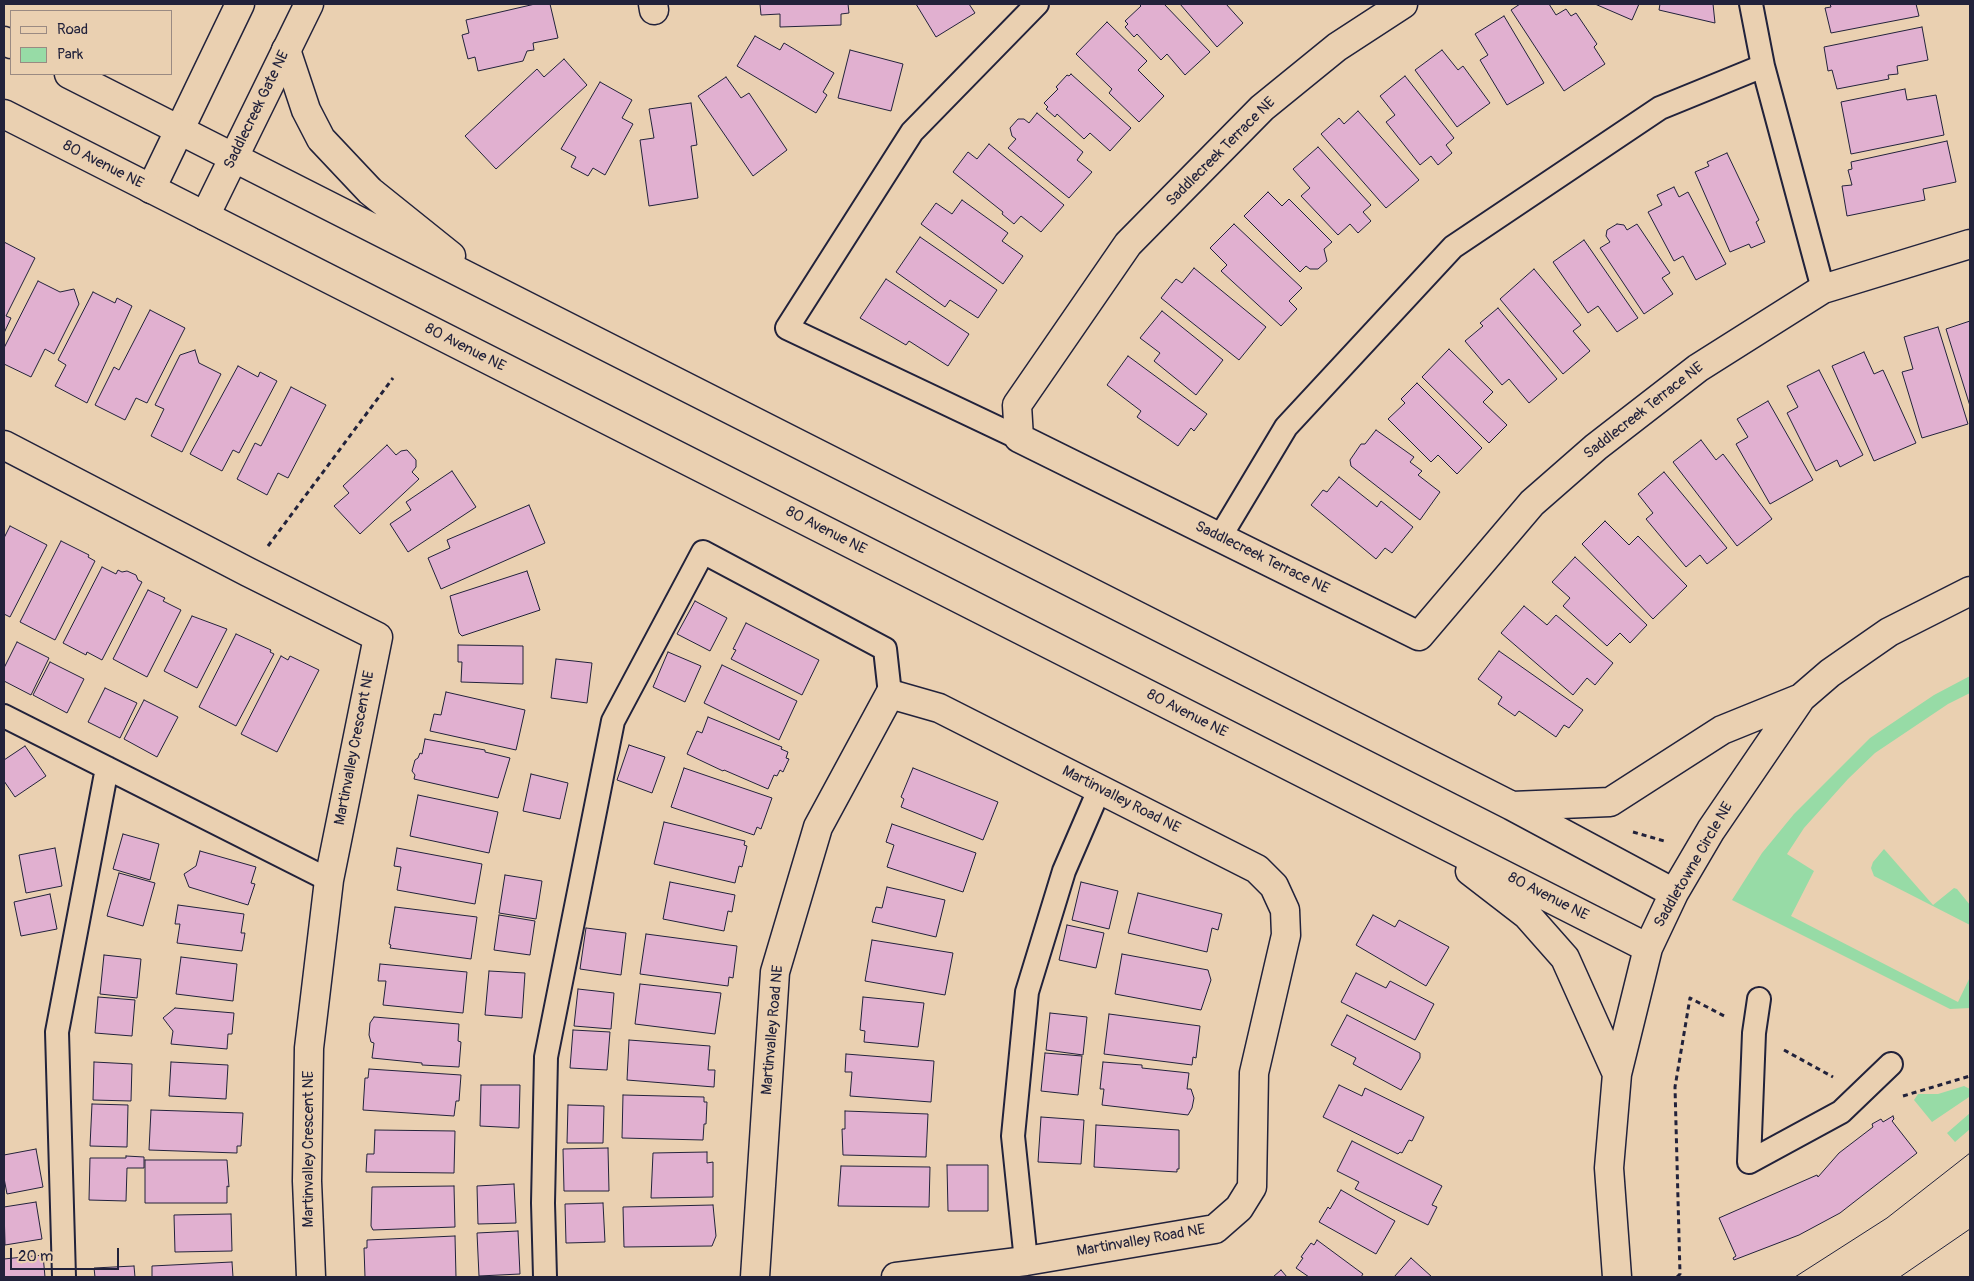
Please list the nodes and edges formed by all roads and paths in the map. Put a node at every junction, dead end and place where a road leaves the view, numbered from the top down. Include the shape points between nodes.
1 (240, 4) edge
2 (309, 4) edge
3 (1037, 4) edge
4 (1403, 4) edge
5 (1751, 4) edge
6 (286, 50) junction
7 (1762, 66) junction
8 (71, 75) edge
9 (4, 114) edge
10 (179, 130) junction
11 (233, 157) junction
12 (151, 189) junction
13 (205, 216) junction
14 (1970, 244) edge
15 (1823, 289) junction
16 (498, 293) junction
17 (393, 378) dead end
18 (1019, 438) junction
19 (4, 445) edge
20 (1220, 537) junction
21 (248, 572) junction
22 (1970, 591) edge
23 (890, 694) junction
24 (1801, 698) junction
25 (4, 716) edge
26 (107, 768) junction
27 (1100, 790) junction
28 (1512, 806) junction
29 (1415, 830) junction
30 (1626, 830) dead end
31 (1664, 841) dead end
32 (329, 880) junction
33 (1674, 893) junction
34 (1648, 948) junction
35 (1759, 999) dead end
36 (1754, 1033) junction
37 (1891, 1064) dead end
38 (1617, 1074) junction
39 (1970, 1076) edge
40 (1866, 1088) junction
41 (1026, 1261) junction
42 (64, 1277) edge
43 (311, 1277) edge
44 (545, 1277) edge
45 (755, 1277) edge
46 (896, 1277) edge
47 (1617, 1277) edge
48 (1677, 1277) edge

1 - 10 main road
2 - 6 main road, Saddlecreek Gate NE
3 - 18 lane via 912,132 787,328
4 - 18 main road, Saddlecreek Terrace NE via 1337,47 1262,108 1128,244 1017,405
5 - 7 lane
6 - 11 main road, Saddlecreek Gate NE
6 - 16 main road via 306,110 321,140 370,191
7 - 15 lane
7 - 20 lane via 1660,108 1454,247 1286,427
8 - 10 main road
9 - 12 main road, 80 Avenue NE
10 - 11 main road
10 - 12 main road
11 - 13 main road, Saddlecreek Gate NE
11 - 16 main road
12 - 13 main road, 80 Avenue NE
13 - 29 main road, 80 Avenue NE
14 - 15 main road, Saddlecreek Terrace NE
15 - 20 main road, Saddlecreek Terrace NE via 1698,368 1596,447 1532,503 1419,636
16 - 28 main road
17 - 21 path
18 - 20 main road, Saddlecreek Terrace NE
19 - 21 main road, Martinvalley Crescent NE
21 - 32 main road, Martinvalley Crescent NE via 378,637
22 - 24 main road, Saddletowne Circle NE via 1889,632 1830,673
23 - 27 main road, Martinvalley Road NE via 939,708
23 - 44 lane via 885,649 703,552 613,721 546,1057
23 - 45 main road, Martinvalley Road NE via 818,827 775,972
24 - 28 main road via 1722,730 1610,802
24 - 33 main road, Saddletowne Circle NE via 1711,830
25 - 26 lane
26 - 32 lane
26 - 42 lane via 57,1032
27 - 41 lane via 1064,870 1027,992 1013,1136
27 - 41 main road, Martinvalley Road NE via 1257,869 1274,886 1285,910 1286,935 1254,1073 1252,1187 1238,1208 1215,1229
28 - 33 main road
29 - 34 main road, 80 Avenue NE
29 - 38 main road via 1527,916 1565,958
30 - 31 path
32 - 43 main road, Martinvalley Crescent NE via 309,1048 307,1181
33 - 34 main road, Saddletowne Circle NE
34 - 38 main road, Saddletowne Circle NE
35 - 36 lane
36 - 40 path via 1834,1078
36 - 40 lane via 1749,1162 1842,1112
36 - 48 path via 1690,998 1675,1087 1680,1274
37 - 40 lane
38 - 47 main road, Saddletowne Circle NE via 1609,1168
39 - 40 path via 1900,1098
41 - 46 main road, Martinvalley Road NE

